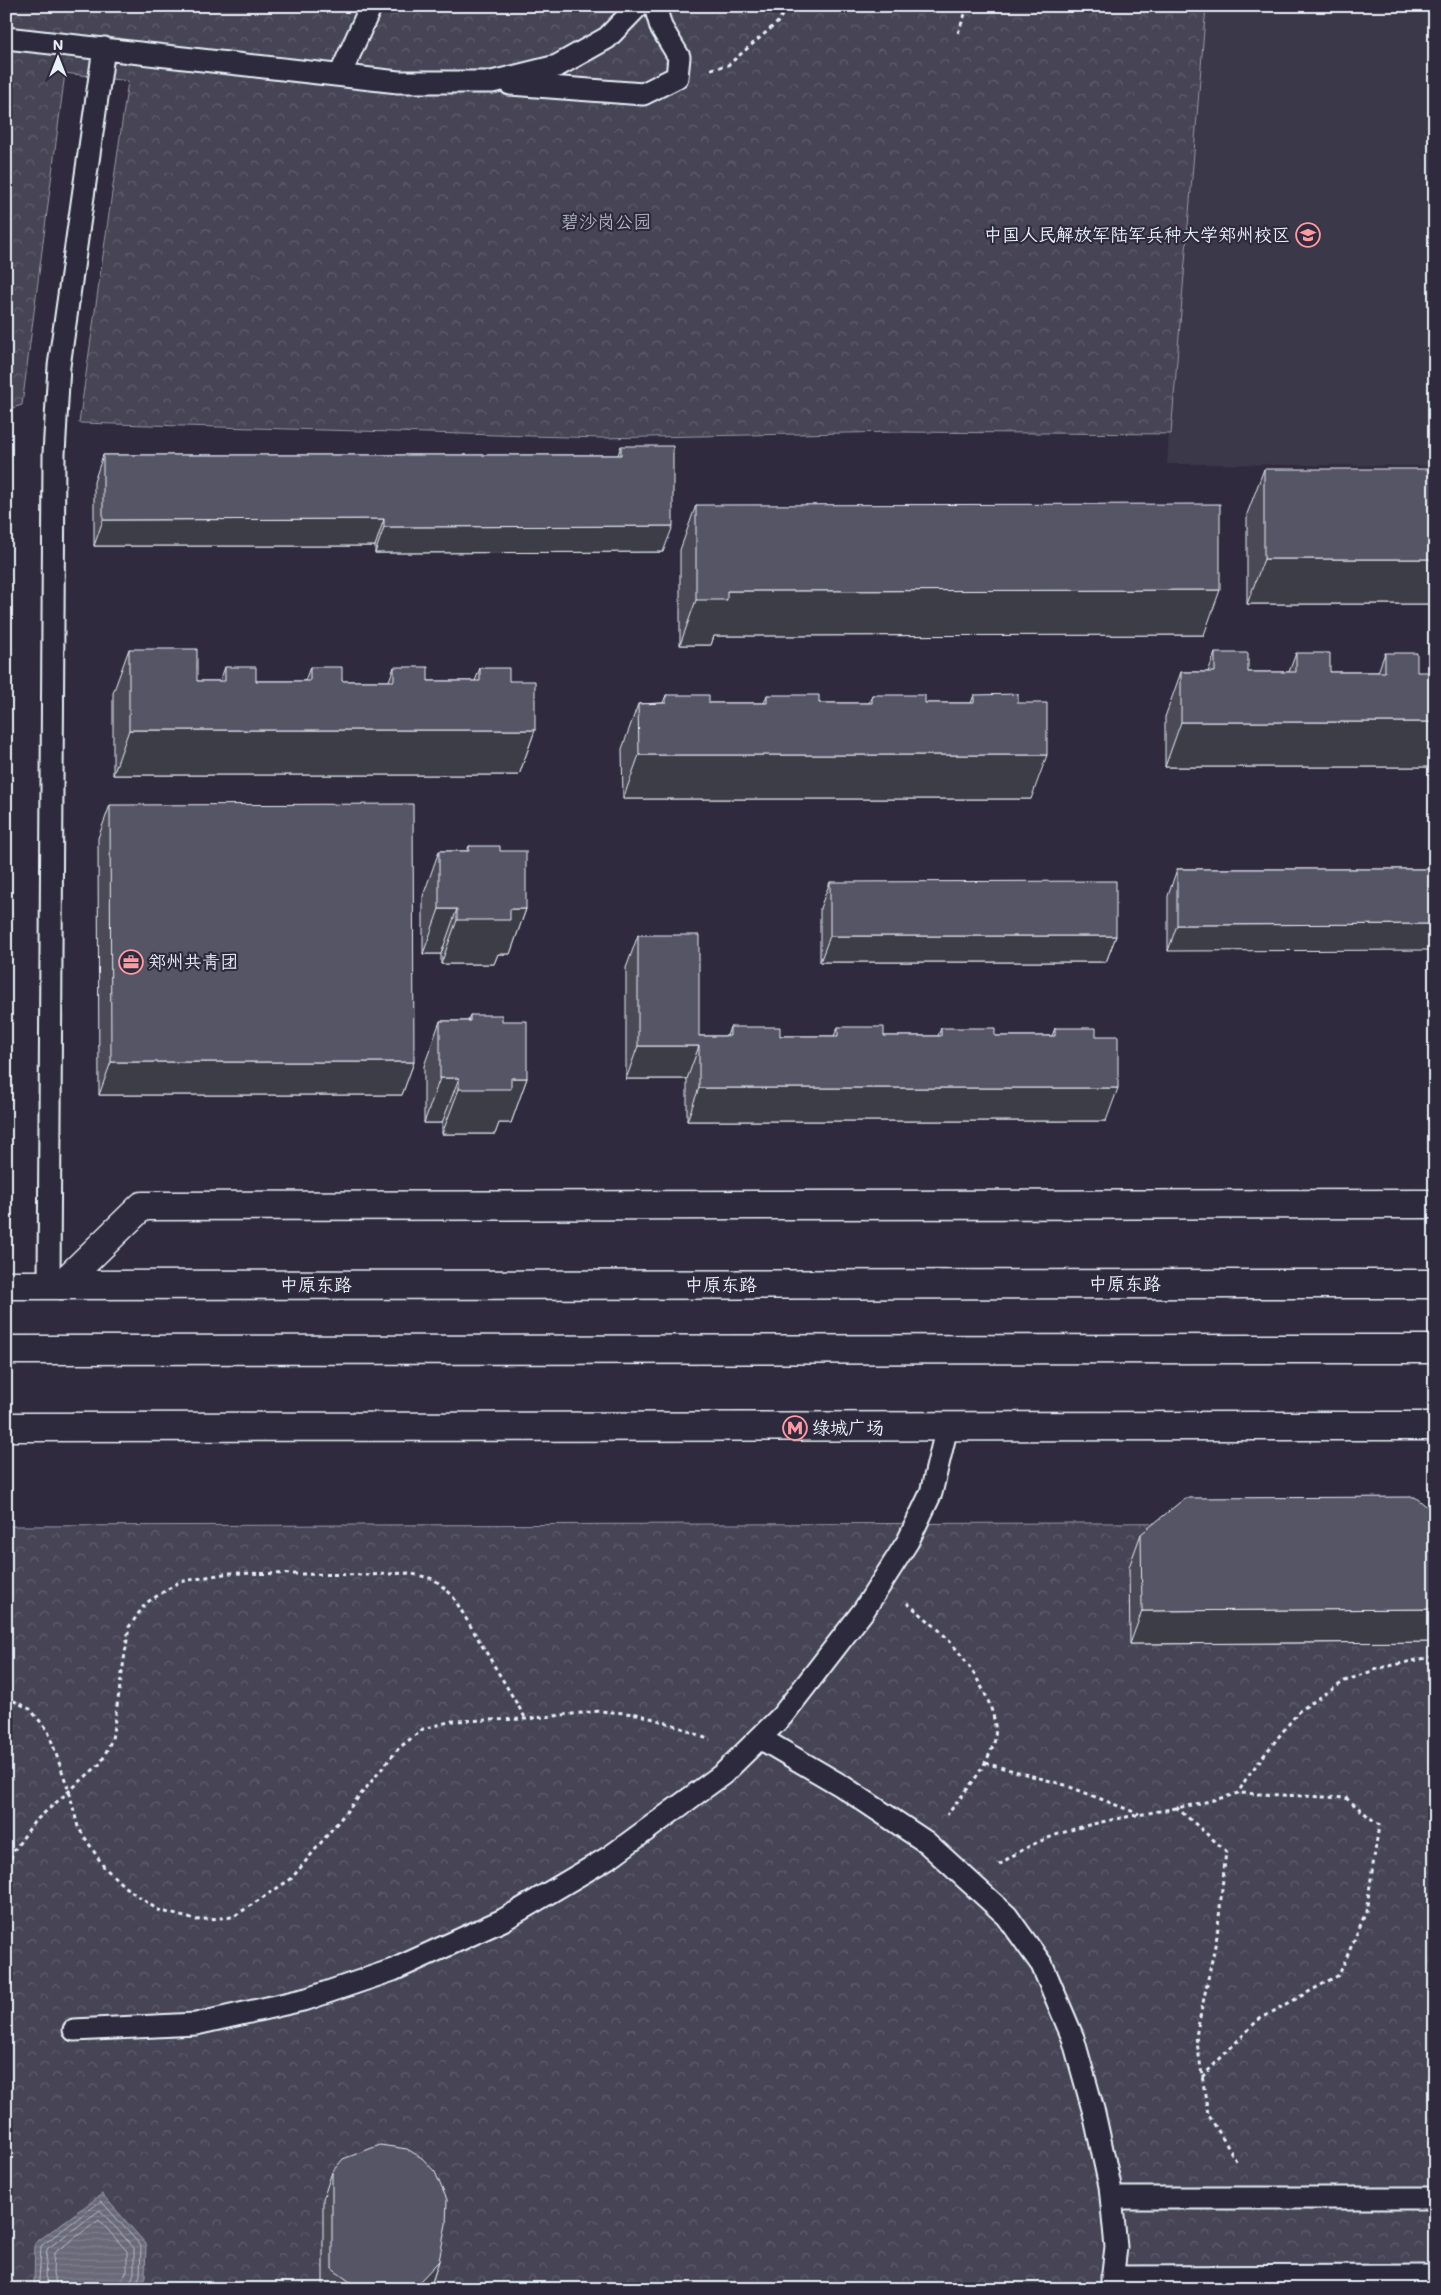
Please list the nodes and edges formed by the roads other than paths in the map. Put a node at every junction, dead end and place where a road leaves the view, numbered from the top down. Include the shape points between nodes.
1 (370, 6) edge
2 (638, 6) edge
3 (655, 6) edge
4 (6, 38) edge
5 (104, 48) junction
6 (340, 75) junction
7 (492, 82) junction
8 (1435, 1204) edge
9 (1435, 1284) edge
10 (6, 1285) edge
11 (55, 1285) junction
12 (1435, 1349) edge
13 (6, 1350) edge
14 (1435, 1426) edge
15 (6, 1427) edge
16 (947, 1427) junction
17 (760, 1738) junction
18 (74, 2030) dead end
19 (1112, 2198) junction
20 (1435, 2198) edge
21 (1435, 2276) edge
22 (1111, 2283) edge

1 - 6 lane
2 - 7 lane via 607,38 557,66
3 - 7 lane via 661,27 679,57 676,77 642,94
4 - 5 lane
5 - 6 lane
5 - 11 lane via 59,366 54,454
6 - 7 lane via 398,82
8 - 11 main road via 142,1206
9 - 11 main road, 中原东路
10 - 11 main road, 中原东路
12 - 13 main road
14 - 16 main road
15 - 16 main road
16 - 17 lane via 931,1493 908,1541 864,1610 782,1716
17 - 18 lane via 723,1774 611,1856 503,1920 393,1970 307,1999 196,2024
17 - 19 lane via 842,1786 926,1842 1007,1916 1042,1965 1073,2038 1094,2112
19 - 20 lane
19 - 22 lane via 1116,2247
21 - 22 lane

